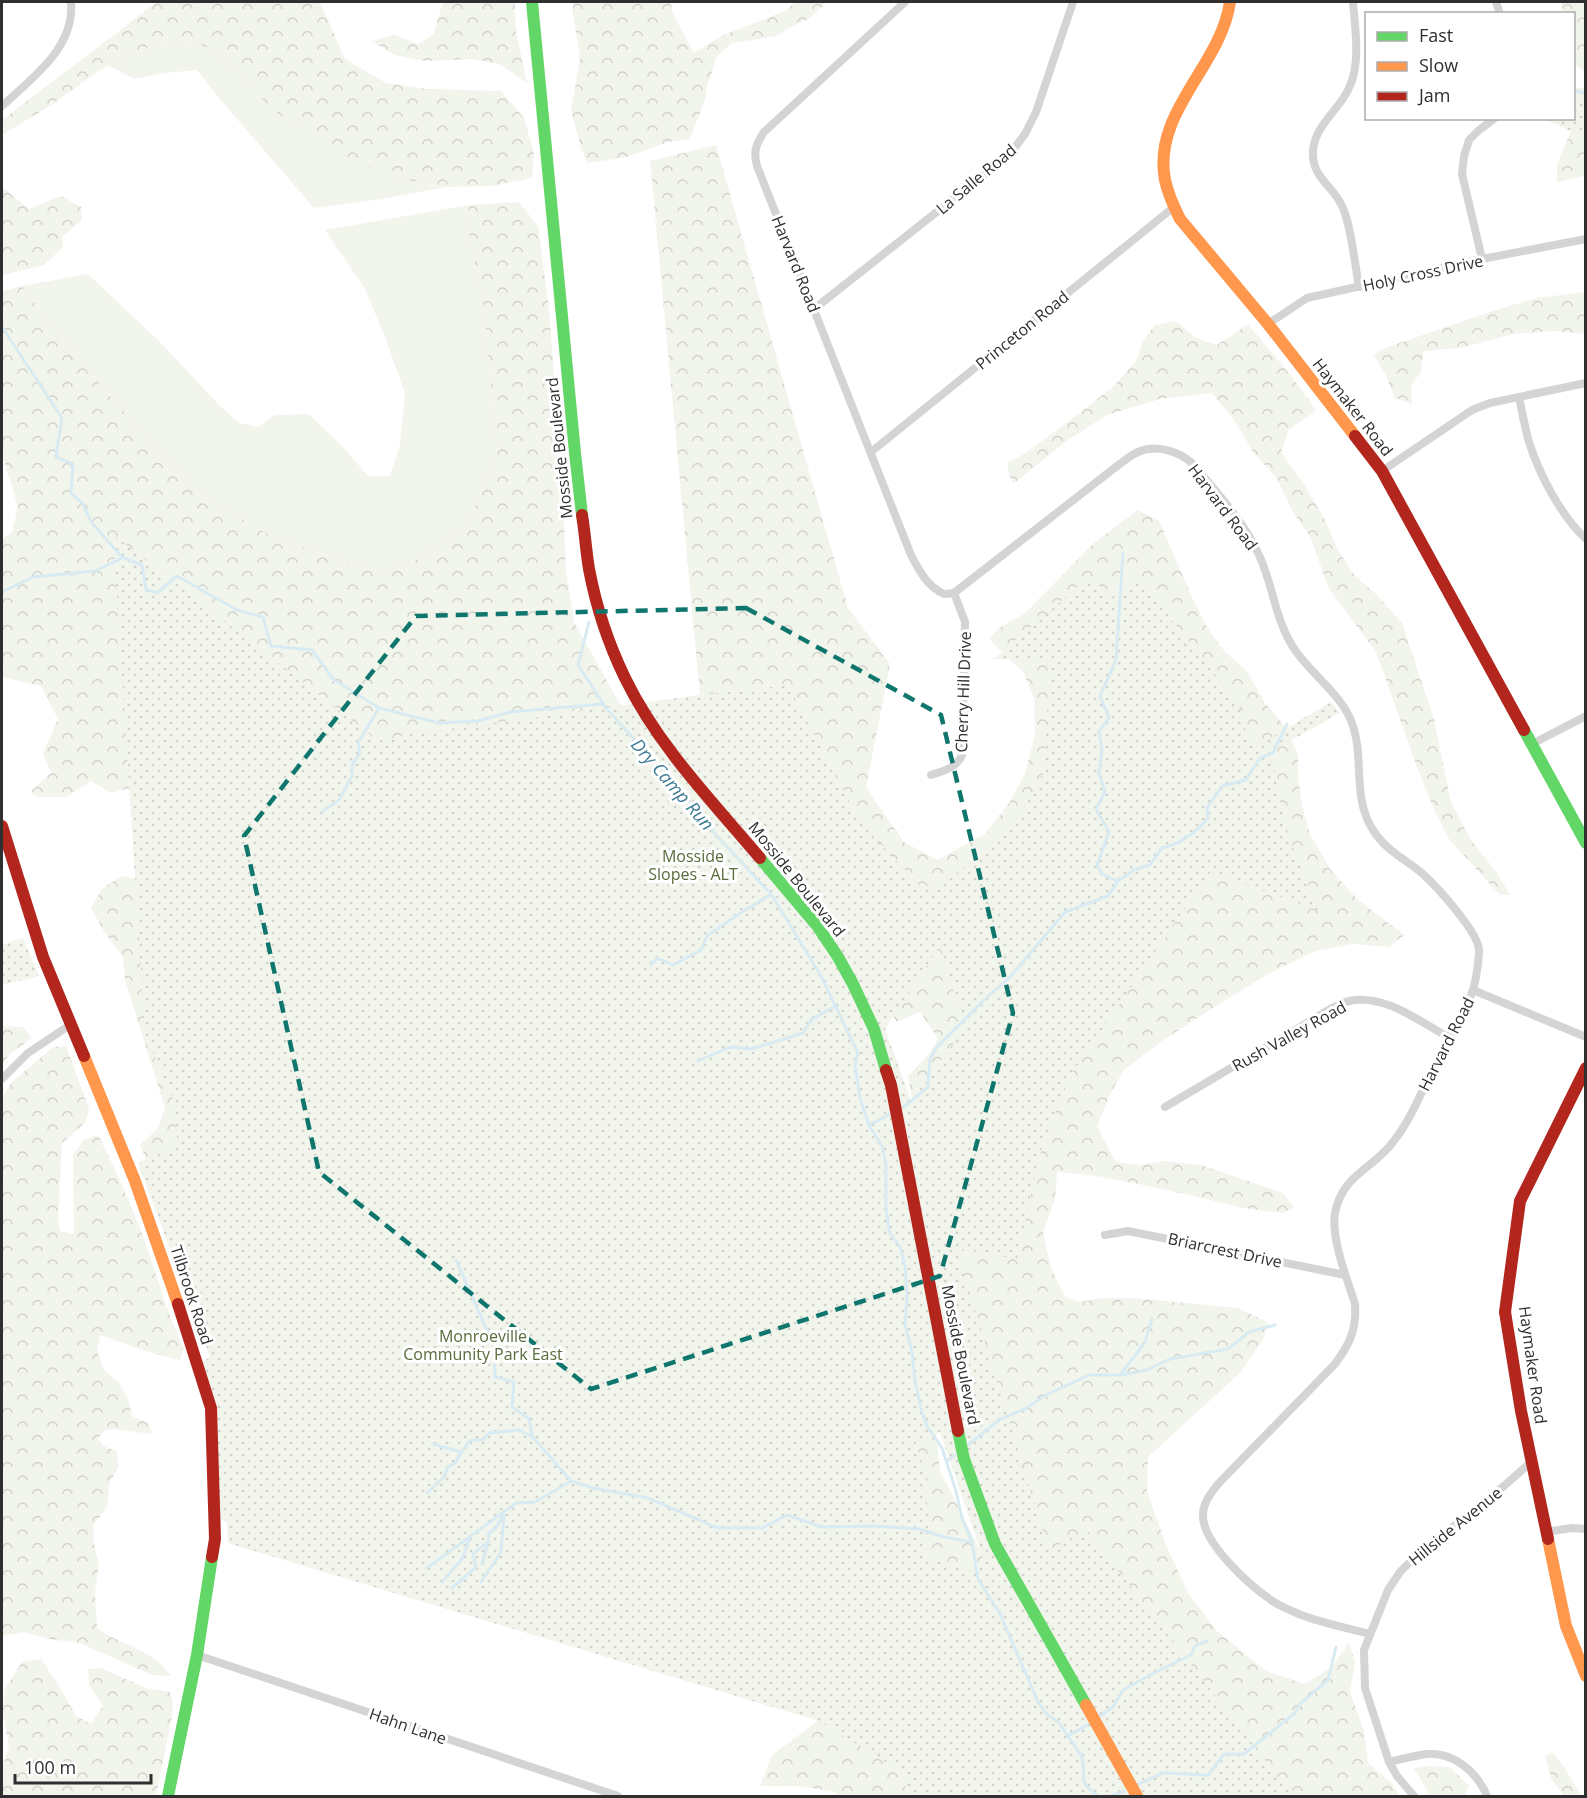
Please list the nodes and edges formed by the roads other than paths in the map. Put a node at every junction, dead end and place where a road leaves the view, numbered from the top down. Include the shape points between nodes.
1 (71, 2) edge
2 (532, 2) edge
3 (905, 2) edge
4 (1073, 2) edge
5 (1230, 2) edge
6 (1353, 2) edge
7 (2, 106) edge
8 (1492, 120) edge
9 (1174, 207) junction
10 (1586, 239) edge
11 (1482, 260) junction
12 (1359, 287) junction
13 (814, 309) junction
14 (1268, 324) junction
15 (1586, 383) edge
16 (1519, 397) junction
17 (872, 452) junction
18 (1382, 471) junction
19 (1586, 539) edge
20 (954, 592) junction
21 (1586, 716) edge
22 (1532, 744) junction
23 (931, 775) dead end
24 (2, 826) edge
25 (1586, 843) edge
26 (6, 860) edge
27 (1473, 990) junction
28 (70, 1025) junction
29 (1586, 1036) edge
30 (1450, 1038) junction
31 (1586, 1068) edge
32 (2, 1079) edge
33 (1166, 1107) dead end
34 (1105, 1235) dead end
35 (1346, 1275) junction
36 (1532, 1461) junction
37 (1586, 1529) edge
38 (1545, 1532) junction
39 (1370, 1634) junction
40 (197, 1655) junction
41 (1586, 1676) edge
42 (1389, 1761) junction
43 (168, 1797) edge
44 (618, 1797) edge
45 (1137, 1797) edge
46 (1414, 1797) edge
47 (1487, 1797) edge

1 - 7 street via 65,40 49,63
2 - 45 main road, Mosside Boulevard via 574,453 589,569 603,623 625,678 647,716 677,760 818,927 853,984 874,1029 891,1085 964,1459 995,1544
3 - 13 street, Harvard Road via 764,132 756,146 757,166
4 - 13 street, La Salle Road via 1036,112 1010,154
5 - 9 main road, Haymaker Road via 1215,48 1170,125 1163,149 1162,169
6 - 12 street via 1354,74 1349,89 1321,127 1313,153 1318,175 1338,199 1346,217
8 - 11 street via 1469,140 1462,174
9 - 14 main road, Haymaker Road
9 - 17 street, Princeton Road
10 - 11 street, Holy Cross Drive
11 - 12 street, Holy Cross Drive
12 - 14 street, Holy Cross Drive via 1308,298
13 - 17 street, Harvard Road
14 - 18 main road, Haymaker Road
15 - 16 street
16 - 18 street via 1472,410
16 - 19 street via 1534,456 1573,527
17 - 20 street, Harvard Road via 924,579 944,594
18 - 22 main road, Haymaker Road
20 - 23 street, Cherry Hill Drive via 966,621 963,746 960,760 954,766
20 - 27 street, Harvard Road via 1138,452 1161,448 1185,457 1252,540 1261,557 1282,628 1294,650 1333,692 1349,717 1359,749 1361,807 1372,830 1386,847 1425,876 1476,939 1479,950
21 - 22 street
22 - 25 main road, Haymaker Road
24 - 26 main road, Tilbrook Road
26 - 28 main road, Tilbrook Road
27 - 29 street
27 - 30 street, Harvard Road
28 - 32 street via 28,1053
28 - 40 main road, Tilbrook Road via 135,1181 212,1408 215,1539
30 - 33 street, Rush Valley Road via 1388,1004 1367,1000 1345,1002
30 - 35 street, Harvard Road via 1393,1143 1360,1171 1341,1197 1335,1214 1335,1234
31 - 36 main road, Haymaker Road via 1520,1201 1505,1312
34 - 35 street, Briarcrest Drive via 1128,1230
35 - 39 street, Harvard Road via 1356,1313 1346,1351 1218,1484 1203,1517 1213,1545 1272,1601 1301,1615
36 - 38 main road, Haymaker Road
36 - 39 street, Hillside Avenue via 1400,1572
37 - 38 street
38 - 41 main road, Haymaker Road via 1566,1626
39 - 42 street, Hillside Avenue via 1364,1650 1365,1688
40 - 43 main road, Tilbrook Road
40 - 44 street, Hahn Lane
42 - 46 street, Hillside Avenue
42 - 47 street via 1442,1754 1473,1774

